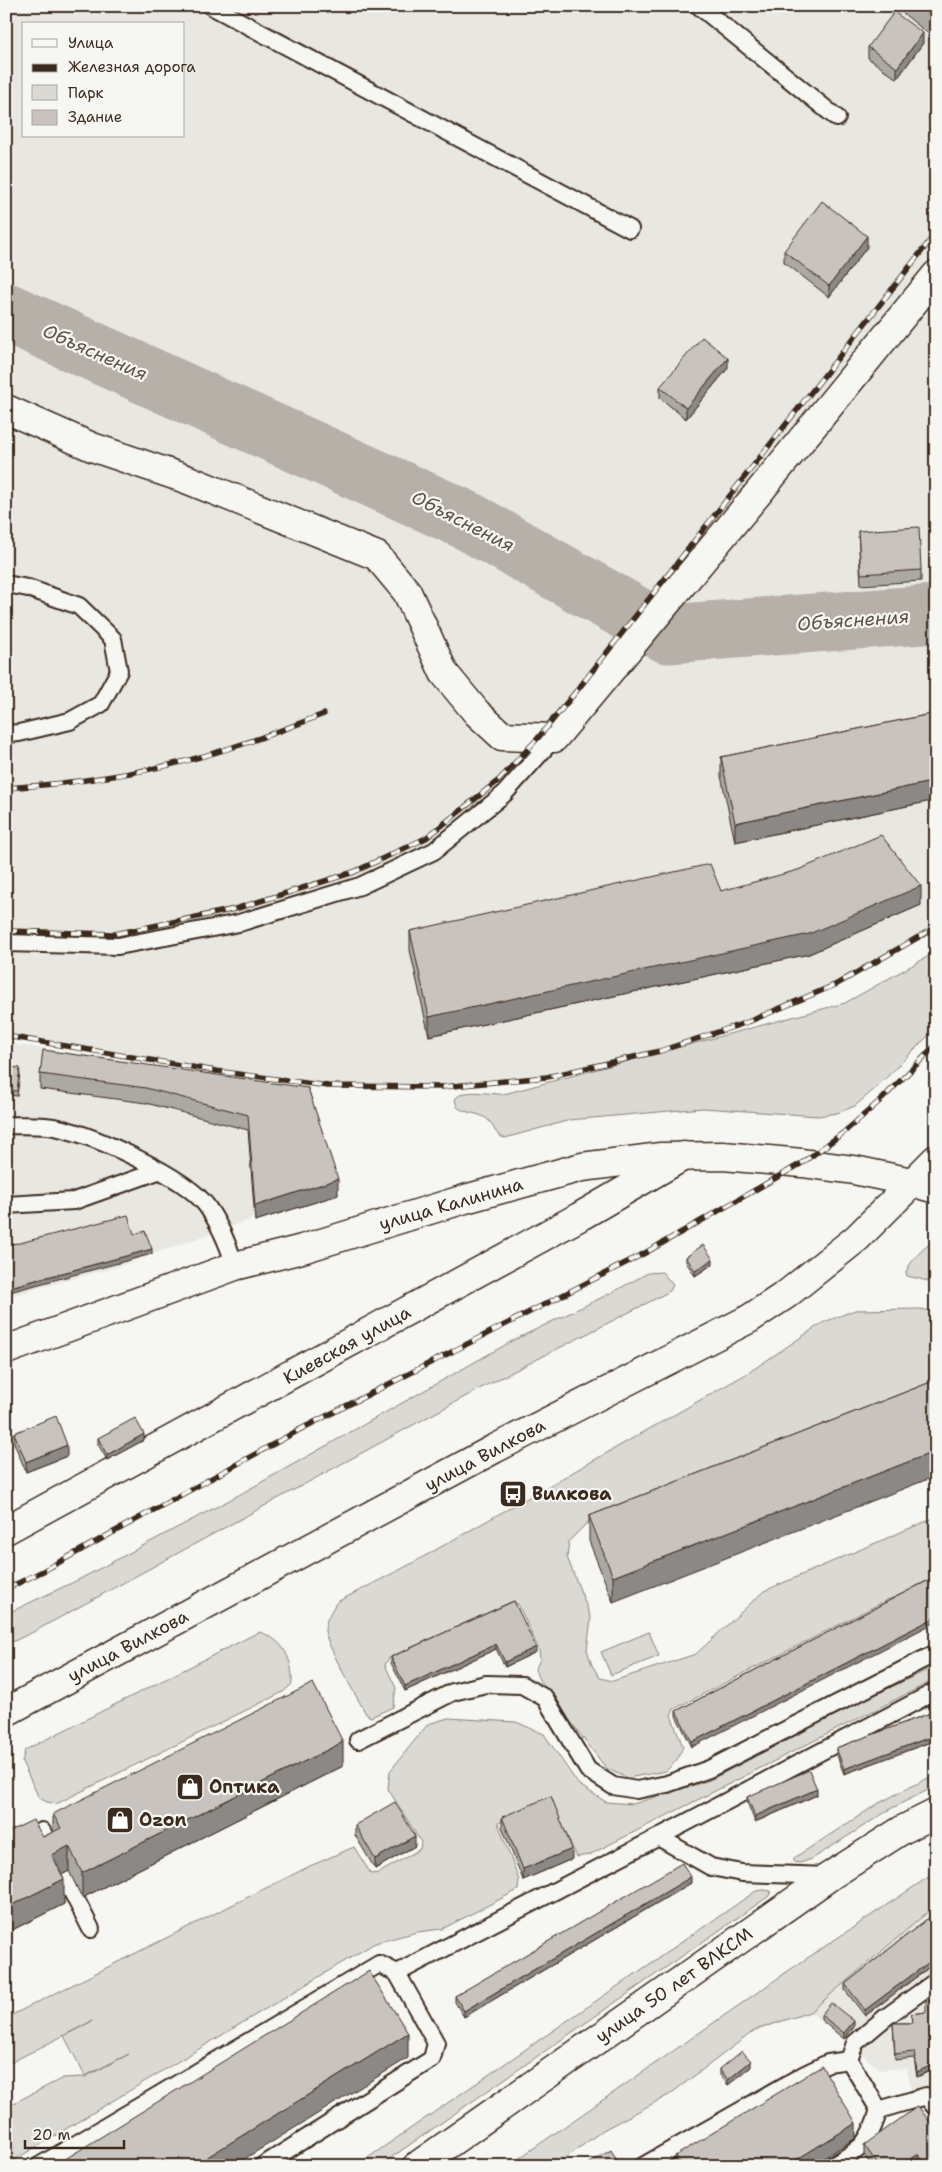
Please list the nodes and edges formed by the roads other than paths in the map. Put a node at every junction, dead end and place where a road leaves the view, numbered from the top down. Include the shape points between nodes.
1 (211, 6) edge
2 (699, 6) edge
3 (837, 118) dead end
4 (630, 229) dead end
5 (936, 275) edge
6 (6, 409) edge
7 (6, 584) edge
8 (6, 734) edge
9 (554, 738) junction
10 (6, 943) edge
11 (6, 1125) edge
12 (684, 1156) junction
13 (936, 1159) edge
14 (158, 1171) junction
15 (923, 1186) edge
16 (6, 1205) edge
17 (235, 1266) junction
18 (6, 1350) edge
19 (6, 1530) edge
20 (936, 1653) edge
21 (936, 1692) edge
22 (6, 1712) edge
23 (358, 1740) dead end
24 (936, 1813) edge
25 (42, 1831) edge
26 (660, 1838) junction
27 (54, 1856) edge
28 (63, 1874) edge
29 (830, 1876) junction
30 (91, 1929) dead end
31 (397, 1973) junction
32 (936, 1981) edge
33 (849, 2060) junction
34 (932, 2099) edge
35 (879, 2110) junction
36 (39, 2166) edge
37 (262, 2166) edge
38 (417, 2166) edge
39 (643, 2166) edge
40 (832, 2166) edge

1 - 4 lane
2 - 3 lane
5 - 9 main road
6 - 9 main road via 92,447 186,479 378,556 407,592 444,673 477,713 502,736
7 - 8 lane via 28,588 78,606 114,639 120,671 101,704 70,720
9 - 10 lane via 504,794 434,851 360,886 239,922 118,946
11 - 14 lane via 58,1127 117,1148
12 - 15 main road, улица Калинина via 802,1163
12 - 17 main road, улица Калинина via 582,1167
12 - 19 main road, Киевская улица via 580,1217
13 - 15 main road, улица Вилкова
14 - 16 lane via 74,1200
14 - 17 lane via 184,1185 205,1204 224,1233
15 - 22 main road, улица Вилкова via 787,1294 749,1319 494,1449
17 - 18 main road, улица Калинина
20 - 23 lane via 709,1769 667,1784 637,1790 613,1786 588,1770 545,1698 522,1685 486,1684 453,1692
21 - 26 lane
24 - 29 main road, улица 50 лет ВЛКСМ via 902,1830
25 - 27 lane
26 - 29 lane via 711,1867 742,1873
26 - 31 lane
28 - 30 lane
29 - 38 main road, улица 50 лет ВЛКСМ
31 - 36 lane via 379,1964
31 - 37 lane via 436,2043 432,2060
32 - 33 lane via 855,2043
33 - 35 lane
33 - 39 lane via 828,2063 805,2074
34 - 35 lane
35 - 40 lane via 872,2132 861,2148

